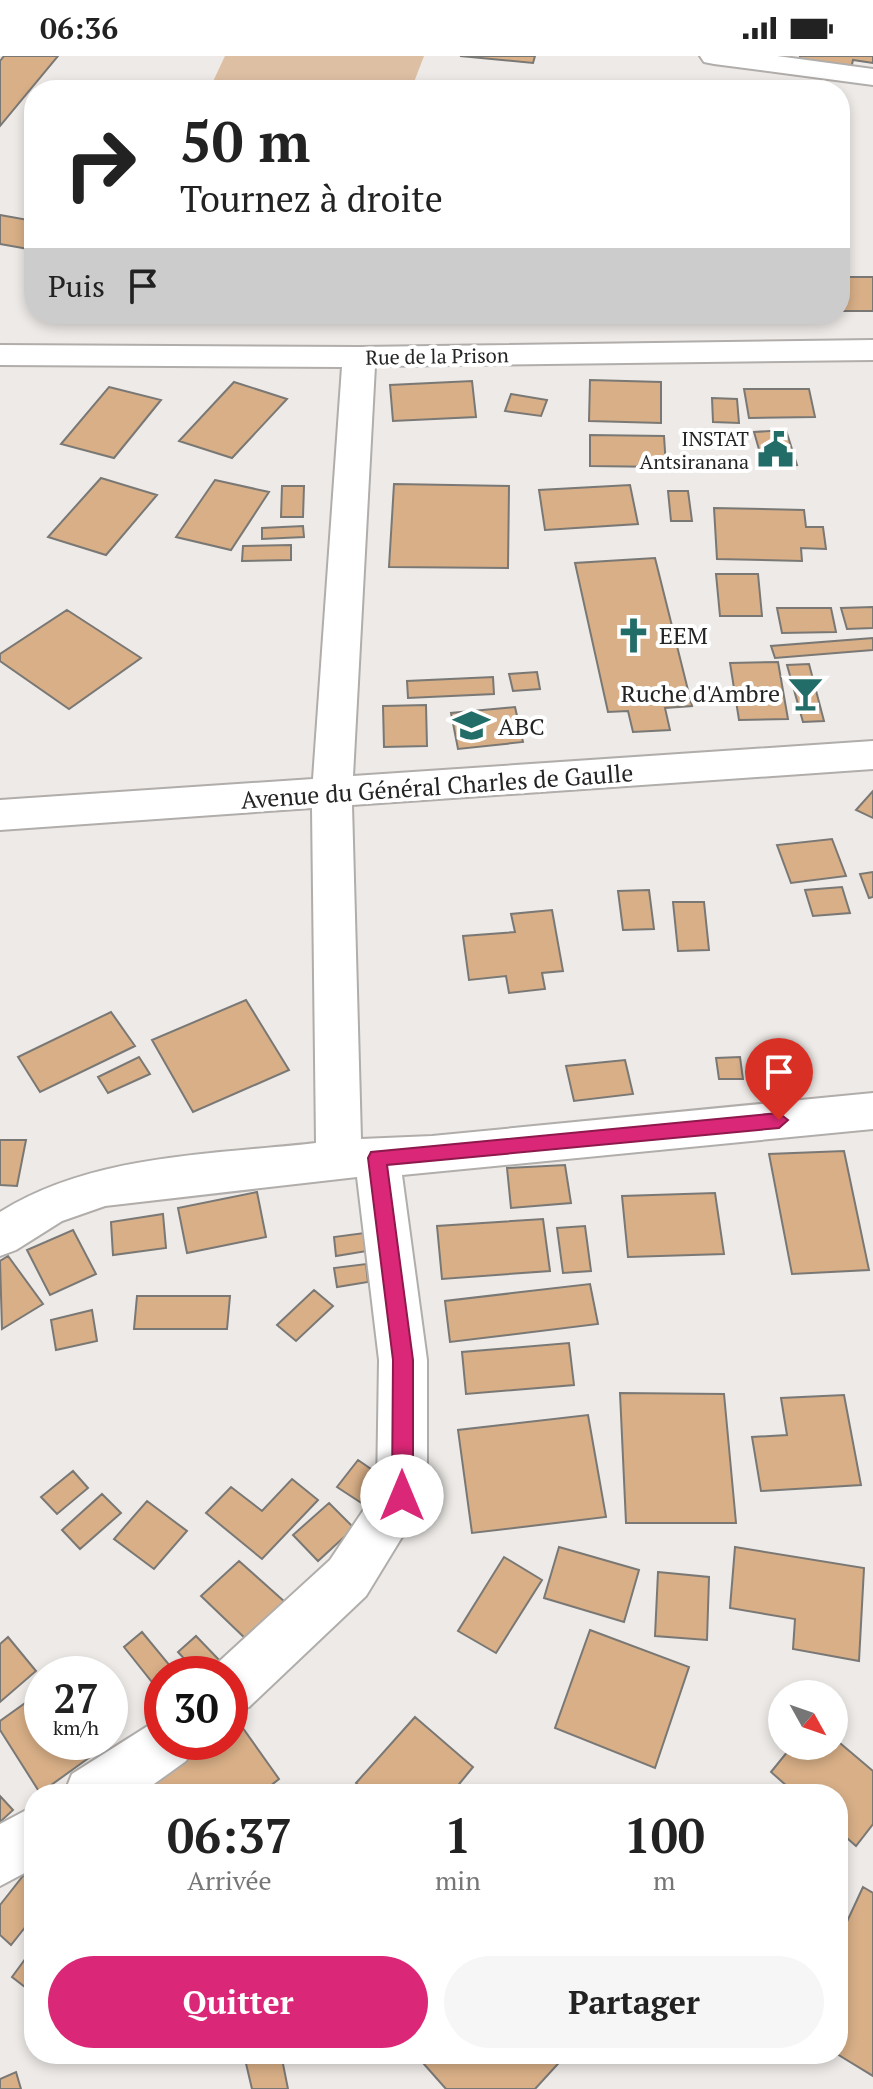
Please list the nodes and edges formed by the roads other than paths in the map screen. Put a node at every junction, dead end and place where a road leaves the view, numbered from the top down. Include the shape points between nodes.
1 (714, 56) edge
2 (873, 77) edge
3 (0, 355) edge
4 (359, 357) junction
5 (871, 360) edge
6 (873, 755) edge
7 (332, 793) junction
8 (0, 815) edge
9 (873, 1111) edge
10 (358, 1158) junction
11 (0, 1203) edge
12 (46, 1207) junction
13 (0, 1236) edge
14 (248, 1671) edge
15 (144, 1758) edge
16 (106, 1784) edge
17 (24, 1841) edge
18 (0, 1858) edge

1 - 2 street
3 - 4 street, Rue de la Prison
4 - 5 street, Rue de la Prison
4 - 7 street
6 - 7 street, Avenue du Général Charles de Gaulle
7 - 8 street, Avenue du Général Charles de Gaulle
7 - 10 street
9 - 10 street
10 - 12 street via 105,1187
10 - 14 street via 403,1360 402,1496 348,1578
11 - 12 street
12 - 13 street
15 - 16 street
17 - 18 street

